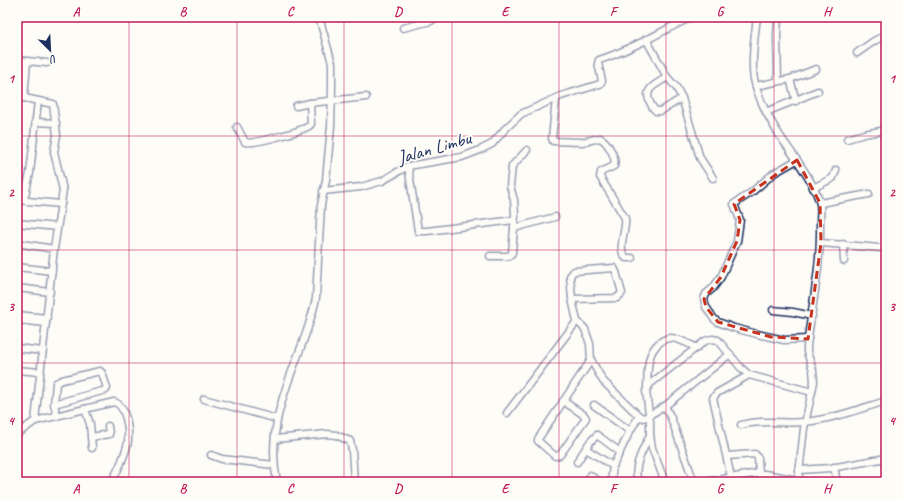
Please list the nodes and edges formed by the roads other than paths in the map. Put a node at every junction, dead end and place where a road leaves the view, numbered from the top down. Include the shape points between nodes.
1 (319, 17) edge
2 (437, 17) edge
3 (692, 17) edge
4 (757, 17) edge
5 (777, 17) edge
6 (404, 28) dead end
7 (886, 35) edge
8 (646, 39) junction
9 (857, 53) dead end
10 (17, 60) edge
11 (27, 62) junction
12 (47, 63) dead end
13 (816, 69) dead end
14 (668, 77) junction
15 (790, 79) junction
16 (778, 81) junction
17 (756, 86) junction
18 (818, 91) dead end
19 (366, 97) dead end
20 (17, 98) edge
21 (24, 98) junction
22 (682, 98) junction
23 (556, 99) junction
24 (38, 101) junction
25 (331, 101) junction
26 (796, 101) junction
27 (310, 102) junction
28 (296, 106) dead end
29 (766, 112) junction
30 (35, 122) junction
31 (56, 123) junction
32 (237, 127) dead end
33 (886, 130) edge
34 (847, 139) dead end
35 (527, 150) dead end
36 (797, 160) junction
37 (408, 166) junction
38 (836, 170) dead end
39 (713, 178) dead end
40 (813, 188) junction
41 (323, 191) junction
42 (869, 194) dead end
43 (17, 200) edge
44 (24, 200) junction
45 (820, 203) junction
46 (61, 204) junction
47 (555, 217) dead end
48 (514, 220) junction
49 (17, 223) edge
50 (57, 227) junction
51 (514, 228) junction
52 (17, 243) edge
53 (820, 243) junction
54 (843, 244) junction
55 (886, 245) edge
56 (54, 249) junction
57 (490, 256) dead end
58 (632, 258) dead end
59 (844, 261) dead end
60 (17, 267) edge
61 (52, 271) junction
62 (17, 288) edge
63 (50, 292) junction
64 (572, 300) junction
65 (773, 310) dead end
66 (17, 315) edge
67 (812, 316) junction
68 (17, 320) edge
69 (46, 320) junction
70 (577, 321) junction
71 (808, 339) junction
72 (17, 348) edge
73 (697, 348) junction
74 (43, 351) junction
75 (730, 354) junction
76 (591, 360) junction
77 (17, 370) edge
78 (40, 372) junction
79 (749, 375) junction
80 (647, 387) junction
81 (812, 392) junction
82 (204, 399) dead end
83 (563, 401) junction
84 (886, 401) edge
85 (54, 404) junction
86 (594, 405) dead end
87 (665, 406) junction
88 (85, 409) junction
89 (507, 413) dead end
90 (57, 416) junction
91 (639, 416) junction
92 (650, 416) junction
93 (277, 419) junction
94 (34, 421) junction
95 (806, 422) junction
96 (741, 425) dead end
97 (108, 426) dead end
98 (630, 430) junction
99 (17, 434) edge
100 (650, 435) junction
101 (91, 437) junction
102 (275, 439) junction
103 (92, 448) dead end
104 (586, 449) junction
105 (620, 452) junction
106 (211, 455) dead end
107 (726, 456) junction
108 (886, 458) edge
109 (577, 462) dead end
110 (274, 464) junction
111 (613, 466) junction
112 (834, 467) junction
113 (799, 470) junction
114 (759, 474) junction
115 (590, 475) dead end
116 (731, 477) junction
117 (710, 481) dead end
118 (798, 481) edge
119 (111, 482) edge
120 (277, 482) edge
121 (354, 482) edge
122 (599, 482) edge
123 (610, 482) edge
124 (638, 482) edge
125 (665, 482) edge
126 (694, 482) edge
127 (837, 482) edge

1 - 25 street via 332,63
2 - 6 street
3 - 8 street, Jalan Limbu
4 - 17 street via 752,69
5 - 16 street
7 - 9 street
8 - 14 street
8 - 23 street, Jalan Limbu via 623,52 599,60 602,81 600,84
10 - 11 street
11 - 12 street
11 - 21 street
13 - 15 street
14 - 22 street
14 - 22 street via 650,88 648,97 652,108 661,111
15 - 16 street
15 - 26 street
16 - 17 street
17 - 29 street
18 - 26 street
19 - 25 street
20 - 21 street
21 - 24 street
22 - 39 street via 700,158
23 - 37 street, Jalan Limbu via 521,114 492,144 480,150 462,157
23 - 58 street via 552,140 582,142 600,138 606,142 614,158 615,165 600,172 600,177 625,218 621,249 626,258
24 - 30 street
24 - 31 street via 53,104
25 - 27 street
25 - 41 street via 331,126
26 - 29 street
27 - 28 street
27 - 32 street via 311,124 308,128 247,143 242,139
29 - 36 street
30 - 31 street
30 - 44 street via 30,173
31 - 46 street via 54,152 63,190
33 - 34 street
35 - 48 street via 512,166 510,186 514,200
36 - 40 street
36 - 71 street via 774,173 735,203 740,220 737,241 721,277 704,299 706,307 718,322 777,338
37 - 41 street, Jalan Limbu via 382,181 360,187
37 - 48 street via 418,231
38 - 40 street via 833,178
40 - 45 street
41 - 93 street via 316,298
42 - 45 street
43 - 44 street
44 - 46 street
45 - 53 street
46 - 50 street
47 - 51 street
48 - 51 street
49 - 50 street
50 - 56 street
51 - 57 street via 512,255
52 - 56 street
53 - 54 street
53 - 67 street
54 - 55 street via 880,248
54 - 59 street
56 - 61 street
60 - 61 street
61 - 63 street
62 - 63 street
63 - 69 street
64 - 64 street via 570,276 574,271 614,268 622,293 620,296
64 - 70 street
65 - 67 street
66 - 69 street
67 - 71 street
68 - 69 street
69 - 74 street
70 - 76 street via 584,329 590,344
70 - 89 street
71 - 81 street via 807,352 814,382
72 - 74 street
73 - 75 street via 705,341 718,340
73 - 80 street
73 - 80 street via 668,338 654,347 650,356
74 - 78 street
75 - 79 street
75 - 87 street
76 - 83 street
76 - 91 street via 603,381
77 - 78 street
78 - 94 street
79 - 81 street
79 - 107 street via 717,393 713,398
80 - 92 street
81 - 95 street
82 - 93 street
83 - 83 street via 586,418 560,455 555,456 538,439
84 - 95 street
85 - 85 street via 57,382 102,372 107,388 105,391
85 - 90 street
86 - 98 street
87 - 92 street
87 - 126 street
88 - 90 street
88 - 101 street
88 - 119 street via 114,402 120,404 123,409 128,442
90 - 94 street
91 - 92 street
91 - 98 street
92 - 100 street
93 - 102 street
94 - 99 street
95 - 96 street via 751,422
95 - 113 street
97 - 101 street via 109,434
98 - 105 street
100 - 124 street via 640,457 636,477
100 - 125 street via 652,448
101 - 103 street
102 - 110 street
102 - 121 street via 327,434 350,441
104 - 105 street via 597,435
104 - 109 street
104 - 111 street
105 - 111 street
106 - 110 street via 222,459
107 - 114 street via 755,454 758,458
107 - 116 street
108 - 112 street
110 - 120 street
111 - 123 street
112 - 113 street
112 - 127 street
113 - 118 street
114 - 116 street
114 - 118 street
115 - 122 street
116 - 117 street

